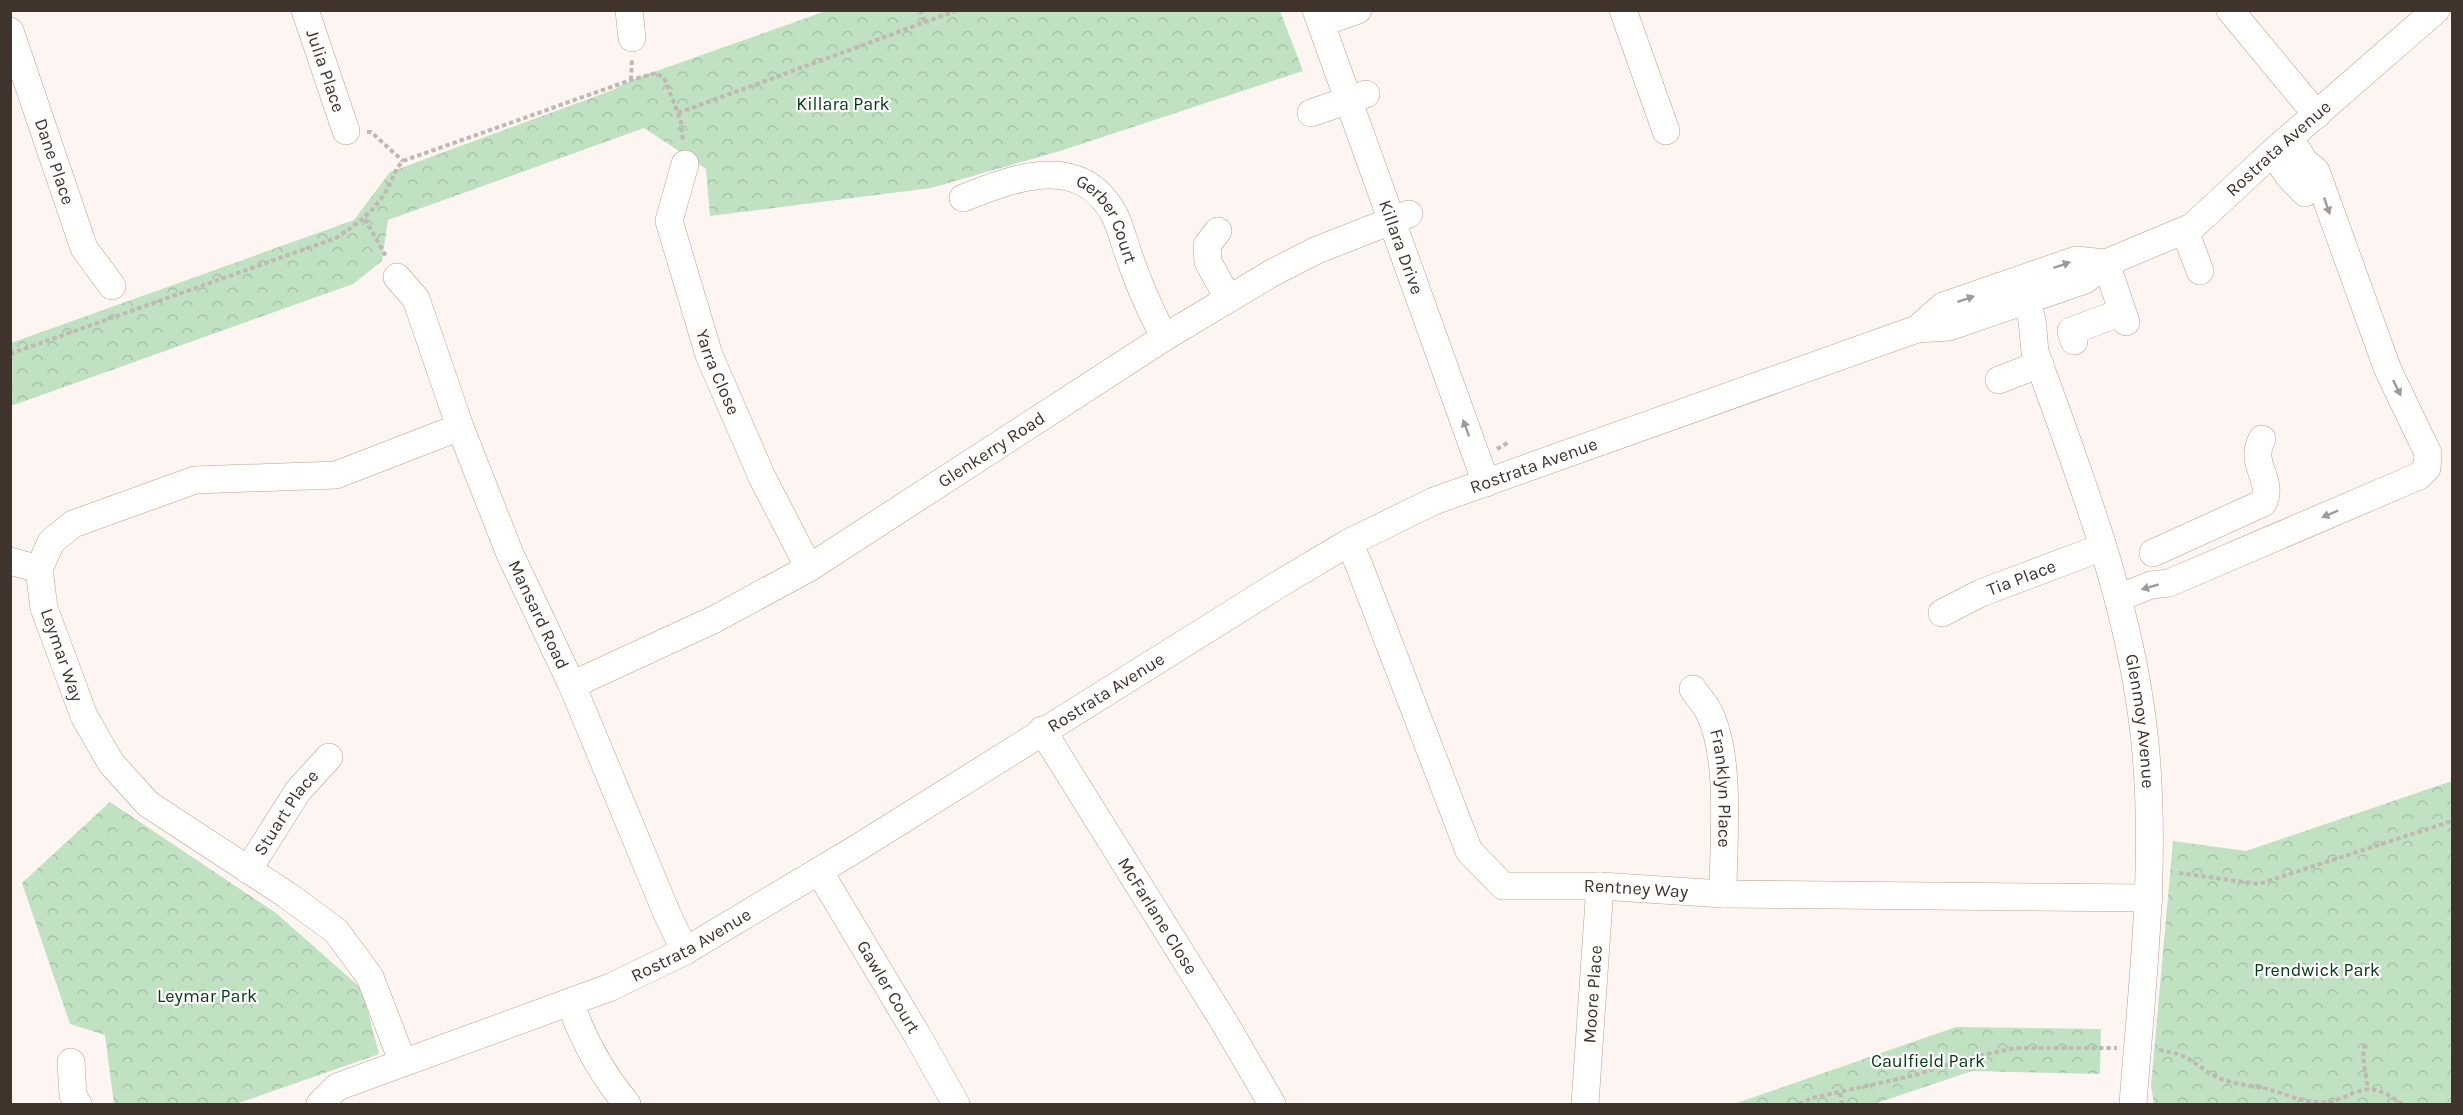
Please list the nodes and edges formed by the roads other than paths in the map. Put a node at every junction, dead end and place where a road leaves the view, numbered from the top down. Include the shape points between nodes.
1 (304, 10) edge
2 (629, 10) edge
3 (1623, 10) edge
4 (2230, 10) edge
5 (2436, 10) edge
6 (1334, 14) edge
7 (10, 31) edge
8 (632, 38) dead end
9 (1358, 97) junction
10 (1311, 113) dead end
11 (2317, 115) junction
12 (346, 131) road end
13 (1666, 131) dead end
14 (2281, 145) junction
15 (685, 164) road end
16 (2305, 193) dead end
17 (963, 198) dead end
18 (1401, 218) junction
19 (1218, 231) dead end
20 (2185, 231) junction
21 (2106, 263) junction
22 (2200, 271) dead end
23 (397, 277) road end
24 (112, 286) dead end
25 (2015, 293) junction
26 (1228, 298) junction
27 (1165, 337) junction
28 (2074, 341) dead end
29 (2037, 358) junction
30 (1999, 380) dead end
31 (460, 427) junction
32 (2262, 439) dead end
33 (1495, 480) junction
34 (1348, 543) junction
35 (2107, 559) junction
36 (10, 561) edge
37 (809, 568) junction
38 (39, 569) junction
39 (2118, 598) junction
40 (1942, 613) dead end
41 (572, 685) junction
42 (1693, 689) dead end
43 (1042, 730) junction
44 (328, 757) dead end
45 (248, 870) junction
46 (819, 871) junction
47 (1600, 886) junction
48 (1722, 894) junction
49 (2149, 898) junction
50 (685, 951) junction
51 (570, 1002) junction
52 (71, 1062) dead end
53 (403, 1063) junction
54 (78, 1104) edge
55 (320, 1104) edge
56 (627, 1104) edge
57 (956, 1104) edge
58 (1272, 1104) edge
59 (1585, 1104) edge
60 (2133, 1104) edge

1 - 12 street, Julia Place
2 - 8 street
3 - 13 street
4 - 11 street
5 - 11 street, Rostrata Avenue
6 - 9 street, Killara Drive
7 - 24 street, Dane Place via 84,248
9 - 10 street
9 - 18 street, Killara Drive
11 - 14 street, Rostrata Avenue
14 - 16 street via 2288,175
14 - 20 street, Rostrata Avenue
14 -> 39 street via 2316,171 2388,347 2388,370 2428,453 2427,468 2423,474 2169,583 2151,585
15 - 37 street, Yarra Close via 669,221 709,355 762,477
17 - 27 street, Gerber Court via 1004,182 1039,175 1068,175 1096,191 1115,217 1144,298
18 - 26 street, Glenkerry Road via 1317,250
18 - 33 street, Killara Drive
19 - 26 street via 1207,245 1208,262
20 - 21 street, Rostrata Avenue
20 - 22 street
21 - 25 street, Rostrata Avenue via 2085,280
21 - 28 street via 2124,317 2071,331
23 - 31 street, Mansard Road via 416,299
25 - 29 street, Glenmoy Avenue
25 - 33 street, Rostrata Avenue via 1949,327 1917,329
26 - 27 street, Glenkerry Road
27 - 37 street, Glenkerry Road
29 - 30 street
29 - 35 street, Glenmoy Avenue
31 - 38 street via 336,475 195,480 73,524 51,542
31 - 41 street, Mansard Road via 510,554
32 - 35 street, Tia Place via 2256,449 2267,489 2263,502 2151,547
33 - 34 street, Rostrata Avenue via 1434,501
34 - 43 street, Rostrata Avenue
34 - 47 street, Rentney Way via 1469,851 1503,886
35 - 39 street, Glenmoy Avenue
35 - 40 street, Tia Place via 1981,593
36 - 38 street
37 - 41 street, Glenkerry Road via 716,619
38 - 45 street, Leymar Way via 44,608 80,705 111,763 148,804
39 - 49 street, Glenmoy Avenue via 2135,672 2145,742 2150,816
41 - 50 street, Mansard Road
42 - 48 street, Franklyn Place via 1709,713 1719,747 1723,778
43 - 46 street, Rostrata Avenue
43 - 58 street, McFarlane Close
44 - 45 street, Stuart Place via 298,791
45 - 53 street, Leymar Way via 336,931 370,977
46 - 50 street, Rostrata Avenue
46 - 57 street, Gawler Court
47 - 48 street, Rentney Way
47 - 59 street, Moore Place
48 - 49 street, Rentney Way
49 - 60 street, Glenmoy Avenue
50 - 51 street, Rostrata Avenue
51 - 53 street, Rostrata Avenue
51 - 56 street via 580,1030 609,1083
52 - 54 street via 73,1095
53 - 55 street, Rostrata Avenue via 337,1087

